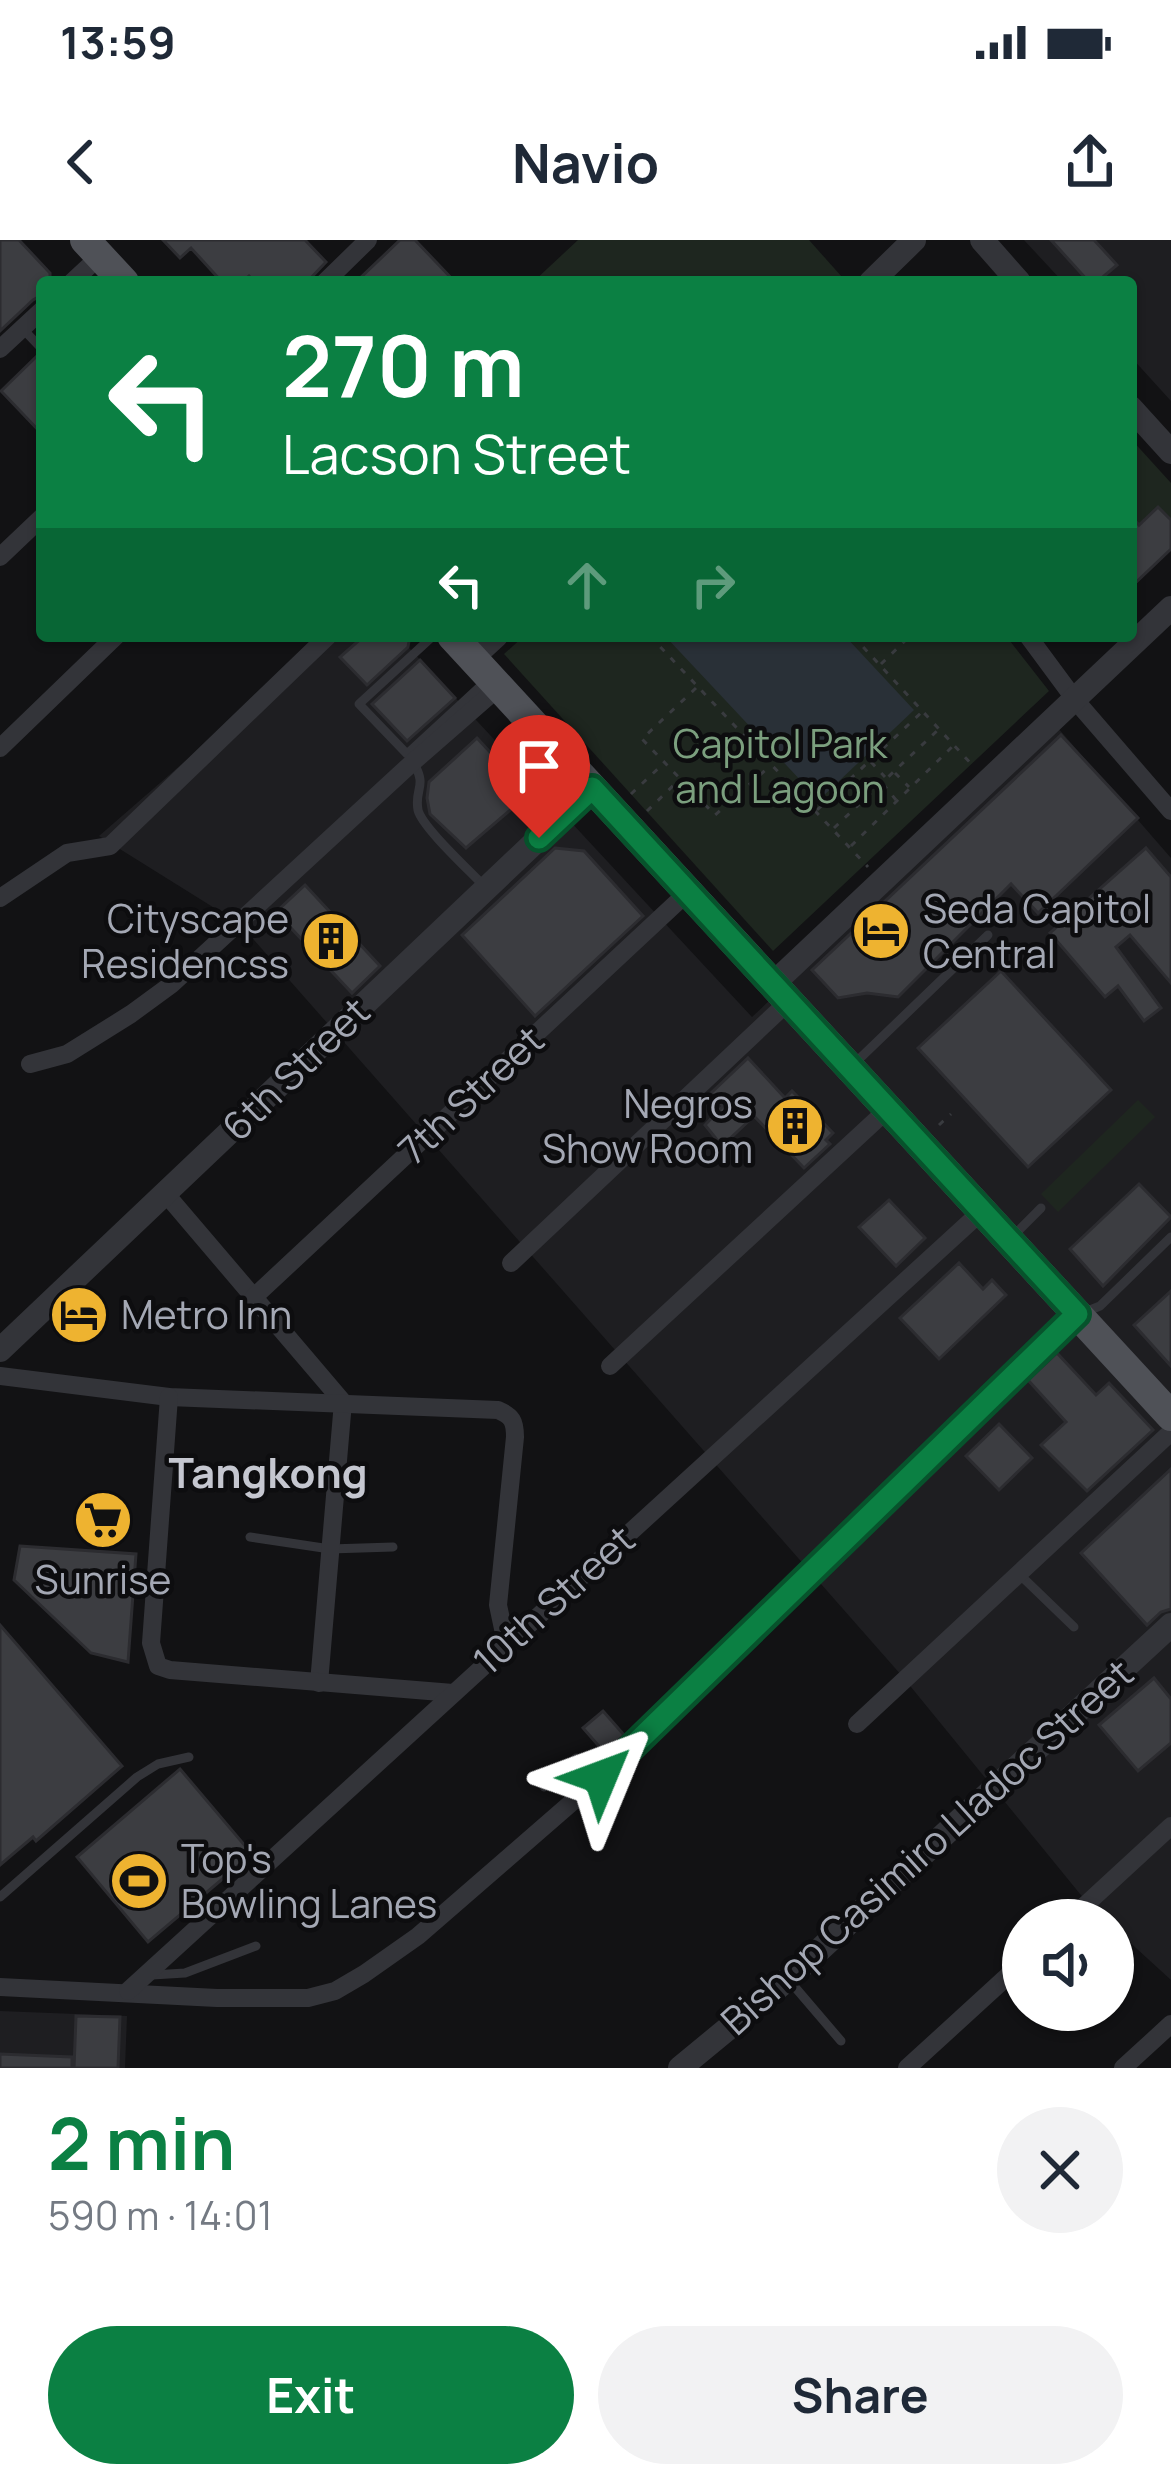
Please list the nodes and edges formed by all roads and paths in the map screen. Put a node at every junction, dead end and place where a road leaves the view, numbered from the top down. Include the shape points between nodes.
1 (368, 240) edge
2 (914, 240) edge
3 (982, 240) edge
4 (99, 245) edge
5 (76, 276) edge
6 (120, 276) edge
7 (331, 276) edge
8 (877, 276) edge
9 (1014, 276) edge
10 (36, 315) edge
11 (22, 328) junction
12 (36, 343) edge
13 (0, 350) edge
14 (1137, 414) edge
15 (1171, 452) edge
16 (36, 523) edge
17 (0, 557) edge
18 (1171, 608) edge
19 (1137, 641) edge
20 (110, 642) edge
21 (322, 642) edge
22 (426, 642) edge
23 (656, 642) edge
24 (859, 642) edge
25 (904, 642) edge
26 (1032, 642) edge
27 (1136, 642) edge
28 (478, 664) edge
29 (880, 665) junction
30 (698, 687) junction
31 (1076, 700) junction
32 (922, 711) junction
33 (939, 729) junction
34 (954, 746) junction
35 (0, 748) edge
36 (870, 760) junction
37 (413, 762) junction
38 (664, 763) junction
39 (772, 764) junction
40 (894, 771) junction
41 (680, 779) junction
42 (884, 781) junction
43 (988, 782) junction
44 (592, 788) junction
45 (910, 788) junction
46 (897, 801) junction
47 (1171, 811) edge
48 (816, 812) junction
49 (622, 820) junction
50 (832, 829) junction
51 (849, 847) junction
52 (882, 882) junction
53 (486, 888) junction
54 (688, 892) junction
55 (0, 898) edge
56 (988, 934) dead end
57 (781, 992) junction
58 (29, 1064) dead end
59 (850, 1068) junction
60 (888, 1108) junction
61 (165, 1193) junction
62 (1041, 1208) dead end
63 (982, 1211) junction
64 (1171, 1238) edge
65 (1009, 1240) junction
66 (511, 1263) dead end
67 (254, 1298) junction
68 (1077, 1314) junction
69 (0, 1350) edge
70 (610, 1366) dead end
71 (0, 1376) edge
72 (169, 1397) junction
73 (343, 1402) junction
74 (1171, 1416) edge
75 (1171, 1432) edge
76 (250, 1537) dead end
77 (393, 1547) dead end
78 (330, 1549) junction
79 (1018, 1574) junction
80 (1171, 1624) edge
81 (1074, 1627) dead end
82 (506, 1643) junction
83 (319, 1683) junction
84 (453, 1693) junction
85 (857, 1724) dead end
86 (189, 1757) dead end
87 (601, 1777) junction
88 (544, 1787) dead end
89 (1171, 1826) edge
90 (0, 1897) edge
91 (1092, 1899) edge
92 (256, 1946) dead end
93 (145, 1976) junction
94 (788, 1979) junction
95 (1002, 1981) edge
96 (0, 1987) edge
97 (128, 1991) junction
98 (1171, 2024) edge
99 (842, 2042) dead end
100 (680, 2068) edge
101 (907, 2068) edge
102 (1123, 2068) edge

1 - 7 street
2 - 8 street
3 - 9 street
4 - 5 street
4 - 6 main road
10 - 11 street
11 - 12 lane
11 - 13 street
14 - 15 street
16 - 17 street
18 - 19 street
20 - 35 street
21 - 55 street via 110,846 67,853
22 - 28 lane via 359,704 407,754
23 - 30 path
24 - 29 path
25 - 29 path
26 - 31 street
27 - 31 street
28 - 37 street
28 - 44 main road
29 - 32 path
30 - 38 path via 642,739
30 - 39 path
31 - 43 street
31 - 47 street
32 - 33 path
32 - 36 path
33 - 34 path
33 - 40 path
34 - 43 path
34 - 45 path
36 - 42 path
36 - 48 path
37 - 53 lane via 425,824
37 - 58 street via 172,984 67,1054
38 - 41 path
38 - 49 path
39 - 41 path via 715,815
39 - 48 path
40 - 42 path
40 - 45 path
41 - 49 path
42 - 46 path
42 - 50 path
43 - 52 street
44 - 49 main road
44 - 53 street, 6th Street
45 - 46 path
46 - 51 path
48 - 50 path
49 - 54 main road
50 - 51 path
51 - 52 path
52 - 57 street
53 - 61 street, 6th Street
54 - 57 main road
54 - 67 street, 7th Street
56 - 59 lane
57 - 59 main road
57 - 66 street
59 - 60 main road
60 - 63 main road
60 - 70 street
61 - 67 street
61 - 69 street, 6th Street
62 - 65 lane
63 - 65 main road
63 - 82 street, 10th Street
64 - 68 lane via 1100,1306
65 - 68 main road
67 - 73 street
68 - 74 main road
68 - 87 street
71 - 72 street
72 - 73 street
72 - 83 street via 153,1658 170,1670
73 - 78 street
73 - 82 street via 510,1415 515,1437 498,1605
75 - 79 street
76 - 78 lane
77 - 78 lane
78 - 83 street
79 - 81 lane
79 - 85 street
80 - 94 street, Bishop Casimiro Lladoc Street
82 - 84 street, 10th Street
83 - 84 street
84 - 93 street, 10th Street
86 - 90 lane via 137,1777
87 - 88 lane via 576,1758
87 - 97 street via 418,1936 334,1991 278,1999
89 - 91 street
92 - 93 lane via 185,1973
93 - 97 street, 10th Street
94 - 99 lane
94 - 100 street, Bishop Casimiro Lladoc Street
95 - 101 street
96 - 97 street
98 - 102 street

